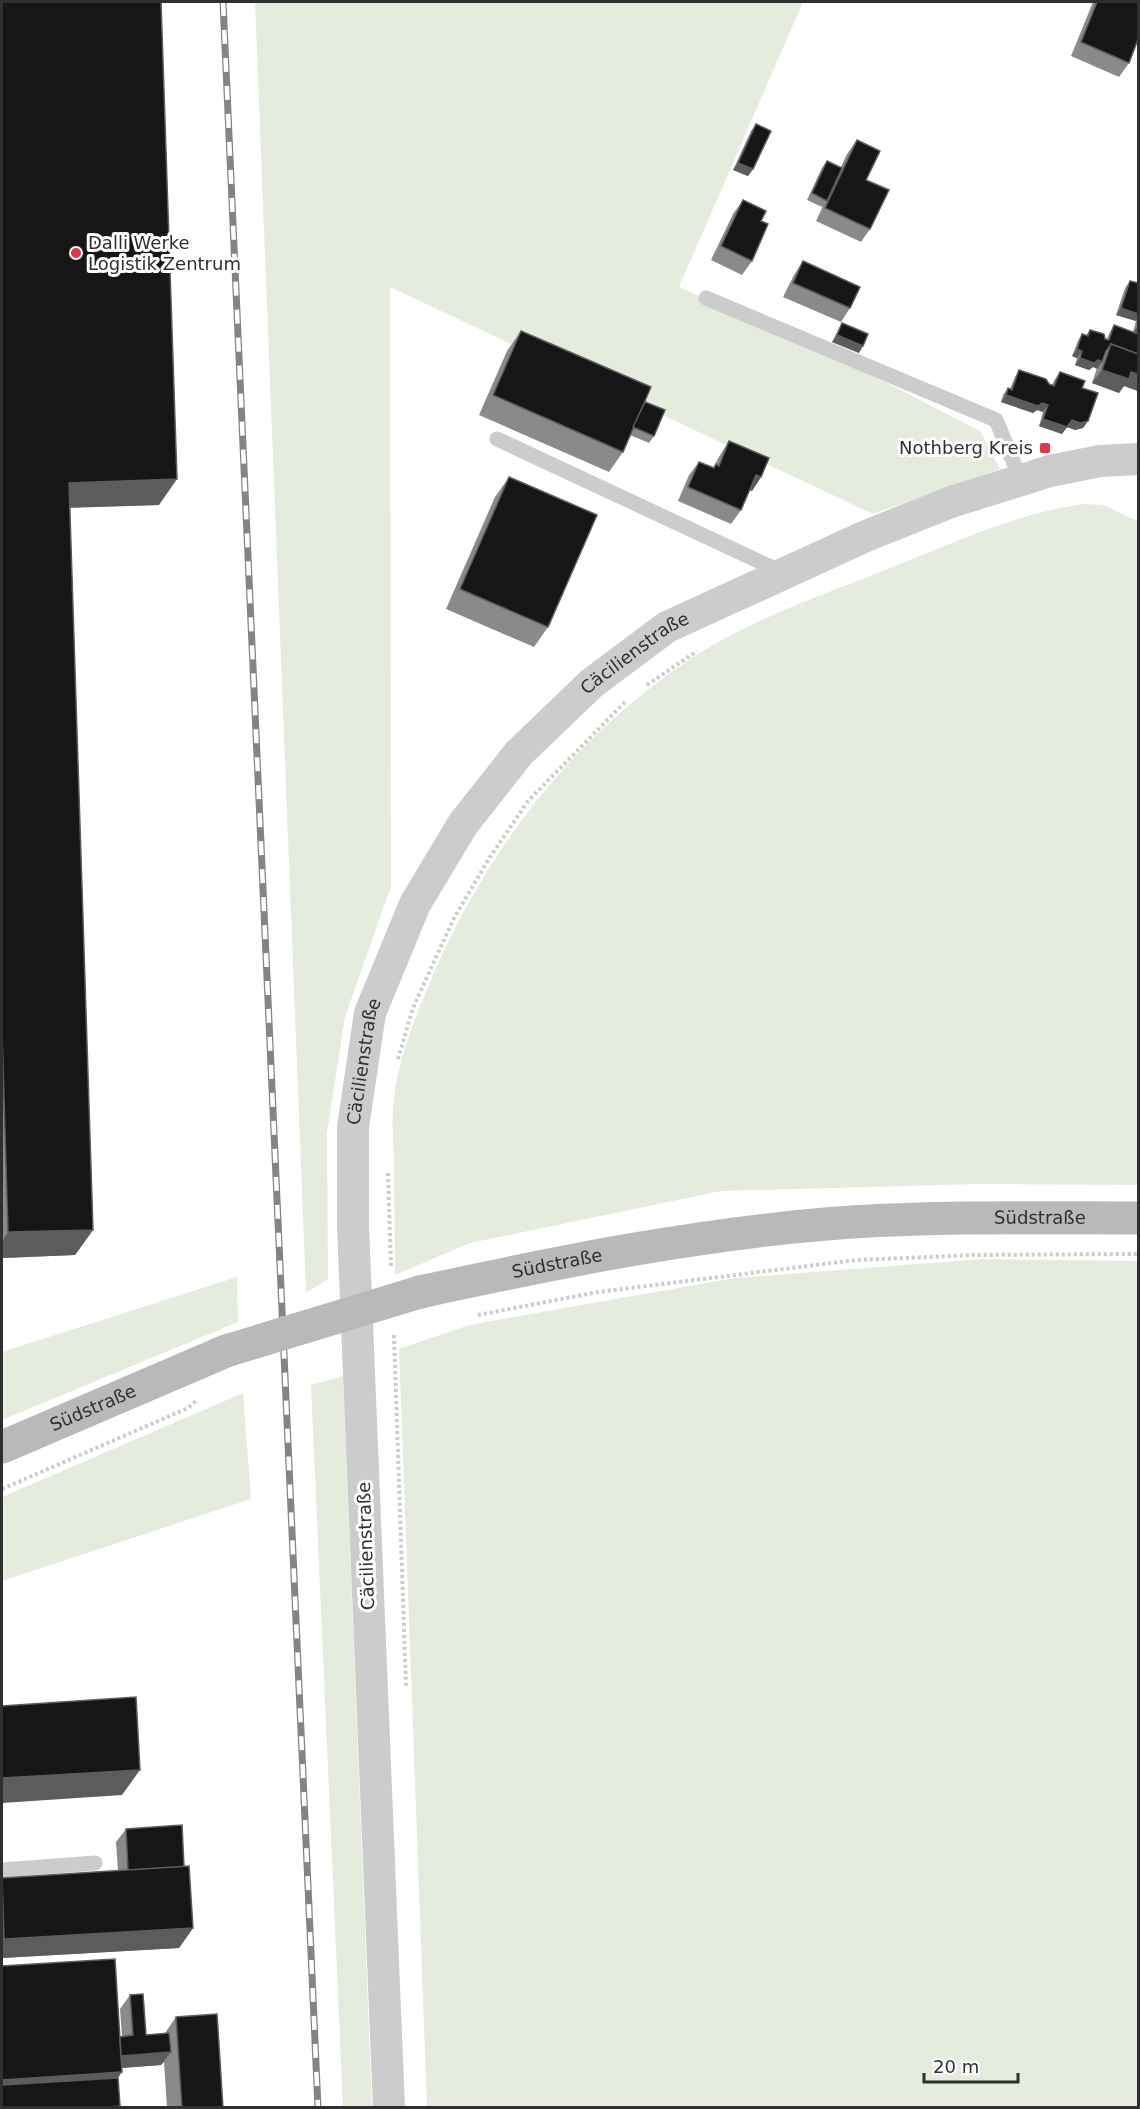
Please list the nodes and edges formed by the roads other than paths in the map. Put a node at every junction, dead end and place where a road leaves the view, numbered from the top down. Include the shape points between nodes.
1 (706, 298) dead end
2 (496, 439) dead end
3 (1138, 459) edge
4 (1021, 480) junction
5 (784, 573) junction
6 (1138, 1218) edge
7 (2, 1447) edge
8 (95, 1863) dead end
9 (2, 1870) edge
10 (389, 2108) edge

1 - 4 lane via 996,420
2 - 5 lane
3 - 4 street, Cäcilienstraße via 1100,461
4 - 5 street, Cäcilienstraße via 951,502
5 - 10 street, Cäcilienstraße via 667,627 592,683 519,753 463,824 415,904 370,1013 353,1127 352,1226
6 - 7 main road, Südstraße, bridge via 974,1217 852,1222 729,1234 539,1266 420,1292 226,1351
8 - 9 lane

